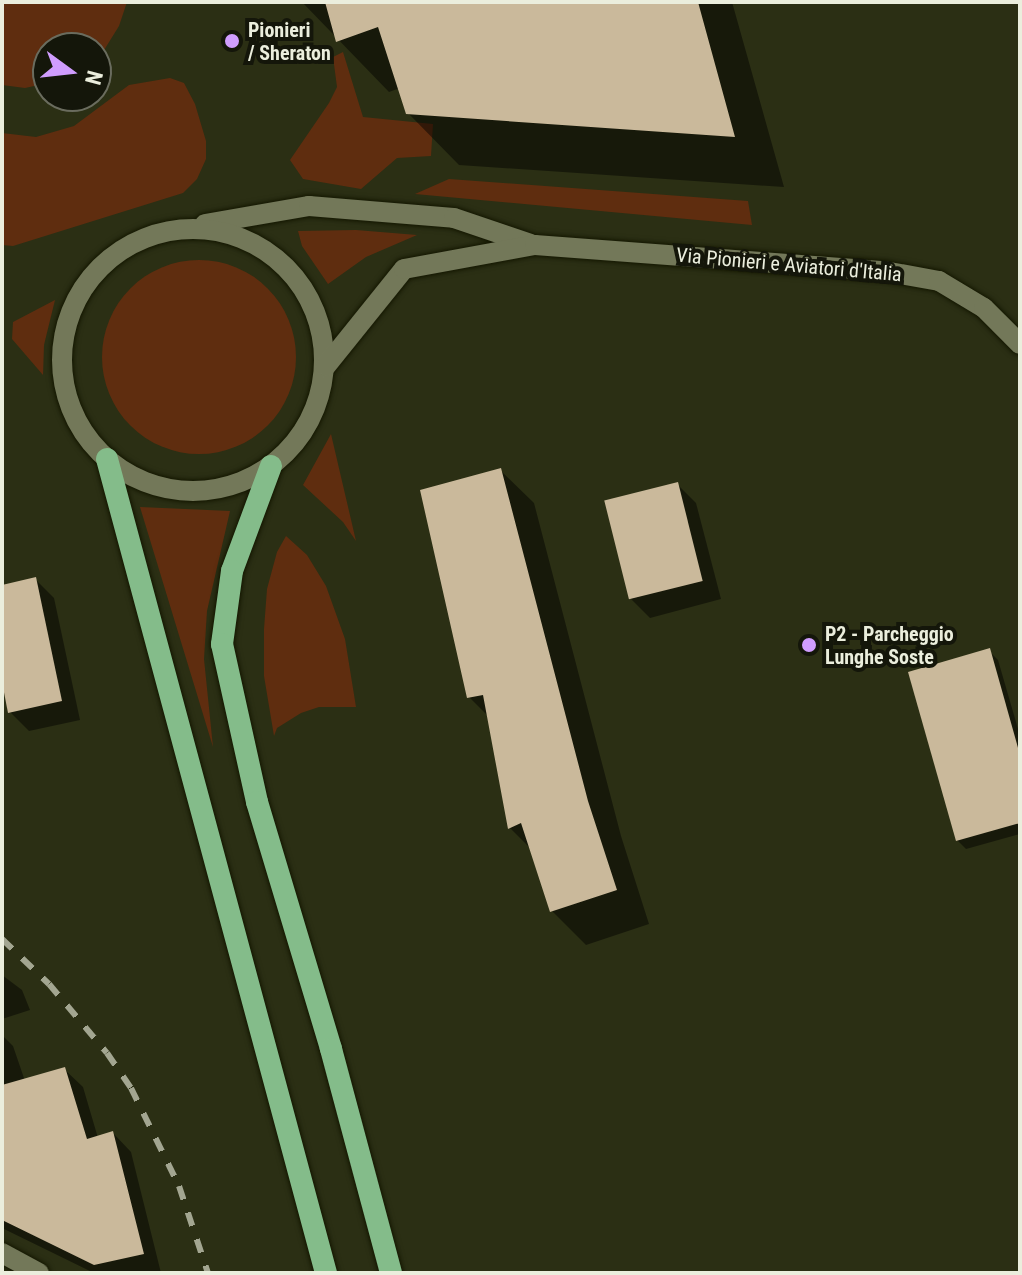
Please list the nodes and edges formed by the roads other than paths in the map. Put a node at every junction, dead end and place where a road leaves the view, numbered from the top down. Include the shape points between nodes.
1 (172, 230) junction
2 (535, 245) junction
3 (1020, 344) edge
4 (326, 366) junction
5 (107, 459) junction
6 (271, 466) junction
7 (2, 1253) edge
8 (39, 1273) edge
9 (326, 1273) edge
10 (391, 1273) edge

1 - 2 street, Via Pionieri e Aviatori d'Italia via 309,206 454,218
1 - 4 street via 232,234 282,264 311,301 321,326
1 - 5 street via 133,242 100,267 68,319 63,380 71,410
2 - 3 street, Via Pionieri e Aviatori d'Italia via 884,271 939,281 984,308
2 - 4 street, Via Pionieri e Aviatori d'Italia via 404,269
4 - 6 street via 314,412 292,447
5 - 6 street via 151,485 188,491 214,490
5 - 9 highway
6 - 10 highway via 232,571 222,644 257,802
7 - 8 street

